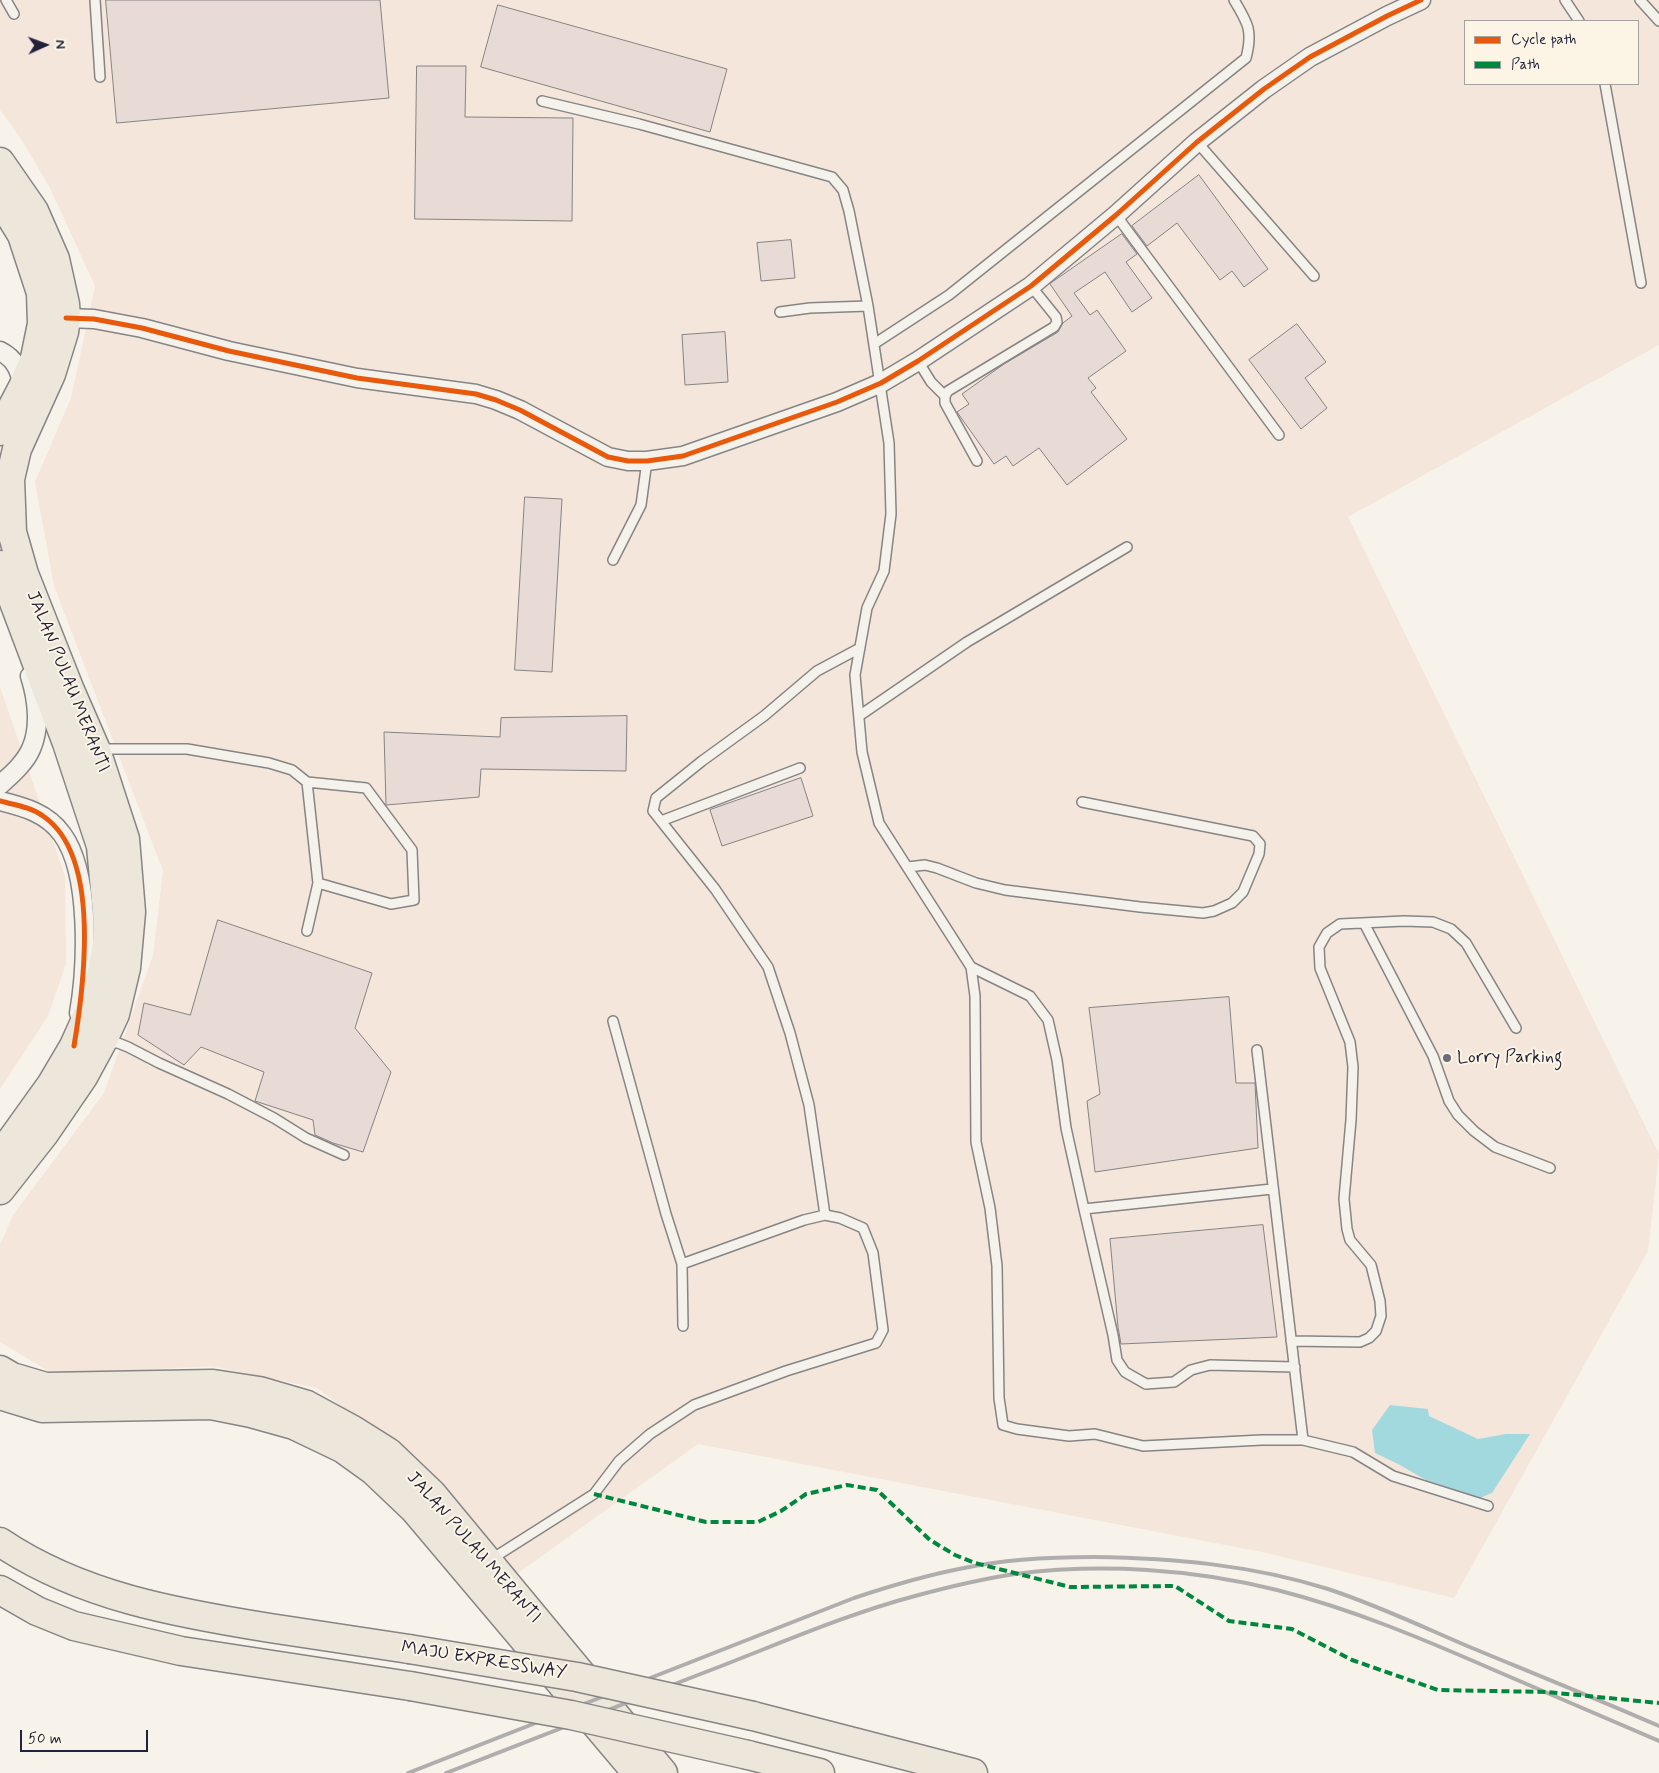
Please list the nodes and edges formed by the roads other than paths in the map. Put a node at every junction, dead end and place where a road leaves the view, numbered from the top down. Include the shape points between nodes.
1 (6, 0) edge
2 (95, 0) edge
3 (1234, 0) edge
4 (1421, 0) edge
5 (1565, 0) edge
6 (1640, 0) edge
7 (14, 14) dead end
8 (1578, 20) edge
9 (1659, 21) edge
10 (100, 77) dead end
11 (1605, 85) edge
12 (542, 101) dead end
13 (1197, 142) junction
14 (0, 162) edge
15 (0, 199) edge
16 (1116, 215) junction
17 (1314, 276) dead end
18 (1641, 283) dead end
19 (1032, 286) junction
20 (868, 306) junction
21 (780, 312) dead end
22 (66, 318) junction
23 (874, 344) junction
24 (0, 351) edge
25 (918, 362) junction
26 (881, 382) junction
27 (23, 387) junction
28 (945, 396) junction
29 (0, 431) edge
30 (1279, 435) dead end
31 (647, 461) junction
32 (977, 462) dead end
33 (1127, 547) dead end
34 (613, 560) dead end
35 (0, 565) edge
36 (13, 601) junction
37 (860, 648) junction
38 (859, 716) junction
39 (96, 750) junction
40 (800, 768) dead end
41 (307, 782) junction
42 (0, 785) edge
43 (0, 801) edge
44 (1082, 802) dead end
45 (661, 821) junction
46 (908, 867) junction
47 (318, 883) junction
48 (1364, 923) junction
49 (307, 931) dead end
50 (971, 967) junction
51 (613, 1021) dead end
52 (1516, 1028) dead end
53 (102, 1042) junction
54 (74, 1046) junction
55 (1257, 1050) dead end
56 (344, 1155) dead end
57 (0, 1156) edge
58 (1550, 1168) dead end
59 (1272, 1189) junction
60 (0, 1190) edge
61 (1084, 1209) junction
62 (825, 1215) junction
63 (682, 1264) junction
64 (683, 1326) dead end
65 (1291, 1342) junction
66 (1295, 1367) junction
67 (0, 1370) edge
68 (0, 1395) edge
69 (1303, 1440) junction
70 (1488, 1506) dead end
71 (0, 1542) edge
72 (488, 1561) junction
73 (0, 1590) edge
74 (637, 1773) edge
75 (663, 1773) edge
76 (820, 1773) edge
77 (973, 1773) edge

1 - 7 lane
2 - 10 lane
3 - 23 lane via 1247,22 1250,41 1246,58 949,295
4 - 13 street via 1310,57
5 - 8 lane
6 - 9 lane
11 - 18 lane
12 - 20 lane via 832,177 843,190 849,211
13 - 16 street
13 - 17 lane
14 - 22 main road, JALAN PULAU MERANTI via 34,211 55,259
15 - 27 main road via 22,235 41,293 42,324 35,358
16 - 19 street
16 - 30 lane
19 - 25 street
19 - 28 lane via 1056,317 1054,327 948,391
20 - 21 lane
20 - 23 lane
22 - 31 street via 94,319 142,328 229,351 357,378 476,394 520,410 608,456
22 - 39 main road, JALAN PULAU MERANTI via 51,374 17,450 10,478 12,532 24,574
23 - 26 lane
24 - 27 street via 8,355 20,370
25 - 26 street
25 - 28 lane
26 - 31 street via 837,402 683,456
26 - 37 lane via 889,443 892,514 884,571 868,608
27 - 29 main road
28 - 32 lane via 945,403
31 - 34 lane via 641,504
33 - 38 lane via 967,642
35 - 36 main road, JALAN PULAU MERANTI
36 - 42 street via 35,692 37,728 31,750
36 - 54 main road, JALAN PULAU MERANTI via 67,743 101,846 108,939 92,1006
37 - 38 lane via 855,675
37 - 45 lane via 817,671 764,716 656,798 654,811
38 - 46 lane via 862,752 880,823
39 - 41 lane via 187,749 269,763 292,770
39 - 53 main road, JALAN PULAU MERANTI via 125,839 131,912 126,968 115,1014
40 - 45 lane
41 - 47 lane
41 - 47 lane via 366,788 412,850 414,900 391,904
43 - 54 street via 44,816 62,834 75,858 82,892 84,940 82,996
44 - 46 lane via 1253,836 1260,844 1259,854 1243,892 1232,903 1203,913 1005,890 937,868 924,865
45 - 62 lane via 715,888 768,967 809,1105
46 - 50 lane
47 - 49 lane
48 - 52 lane via 1433,922 1451,929 1466,943
48 - 58 lane via 1433,1056 1449,1101 1458,1114 1474,1132 1495,1147
48 - 65 lane via 1340,924 1327,933 1319,947 1320,968 1350,1042 1354,1067 1344,1199 1347,1229 1350,1240 1371,1265 1381,1316 1376,1331 1360,1342
50 - 61 lane via 1030,996 1048,1020 1066,1128
50 - 69 lane via 975,996 976,1142 990,1208 997,1266 999,1398 1003,1424 1068,1436 1095,1434 1143,1446
51 - 63 lane
53 - 56 lane via 128,1047 228,1094 306,1138
53 - 60 main road, JALAN PULAU MERANTI via 44,1134
54 - 57 main road, JALAN PULAU MERANTI via 51,1085
55 - 59 lane
59 - 61 lane
59 - 65 lane
61 - 66 lane via 1117,1360 1125,1372 1146,1384 1174,1382 1191,1370 1210,1365
62 - 63 lane
62 - 72 lane via 863,1228 872,1253 883,1330 876,1343 786,1371 694,1405 650,1434 619,1461 594,1494
63 - 64 lane
65 - 66 lane
66 - 69 lane
67 - 72 main road, JALAN PULAU MERANTI via 46,1387 213,1384 259,1391 307,1405 388,1452 432,1494
68 - 74 main road, JALAN PULAU MERANTI via 42,1408 211,1405 294,1425 342,1448 374,1471 414,1509
69 - 70 lane via 1353,1452 1393,1476
71 - 77 main road, MAJU EXPRESSWAY, bridge via 56,1574 102,1592 194,1616 577,1677 753,1716
72 - 75 main road, JALAN PULAU MERANTI
73 - 76 main road, MAJU EXPRESSWAY, bridge via 36,1611 74,1626 181,1651 410,1686 571,1715

